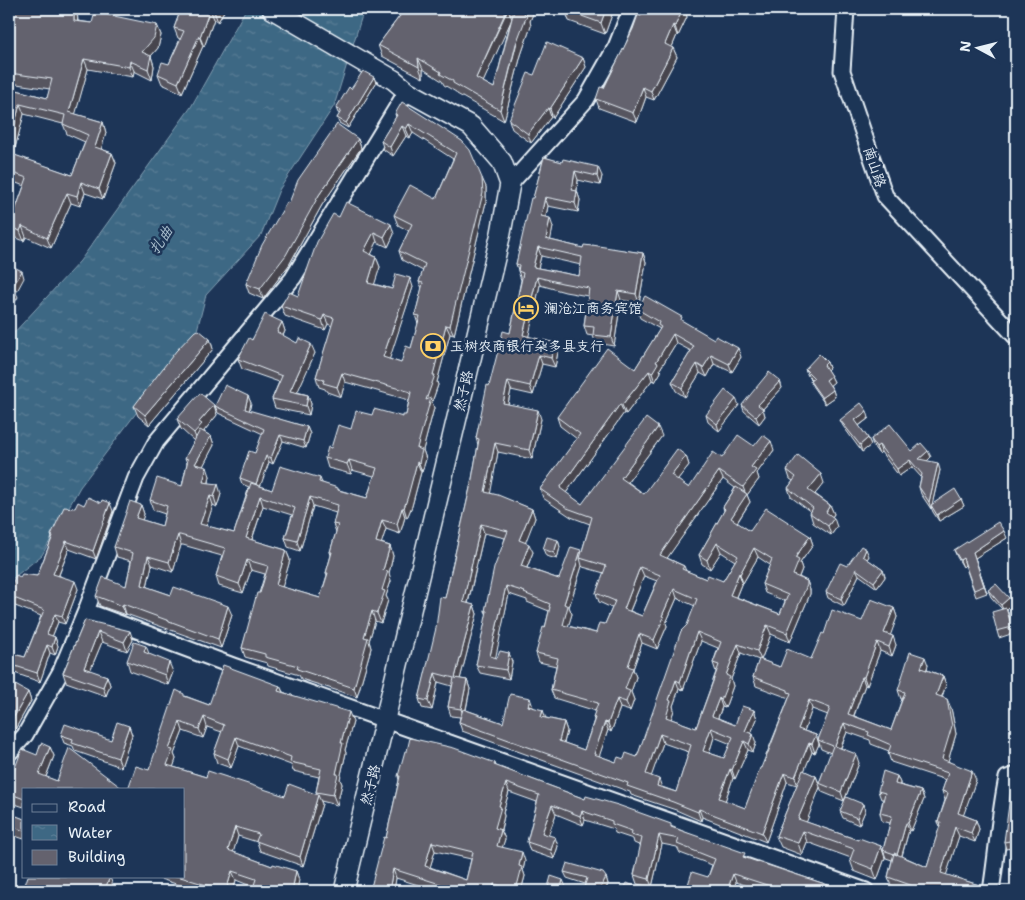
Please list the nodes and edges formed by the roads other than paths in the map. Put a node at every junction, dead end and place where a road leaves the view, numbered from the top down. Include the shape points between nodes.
1 (272, 9) edge
2 (631, 9) edge
3 (846, 9) edge
4 (401, 85) junction
5 (510, 184) junction
6 (1016, 336) edge
7 (86, 611) junction
8 (386, 720) junction
9 (9, 753) edge
10 (1016, 775) edge
11 (344, 891) edge
12 (866, 891) edge
13 (991, 891) edge

1 - 4 main road
2 - 5 street via 616,47 586,100
3 - 6 street, 南山路 via 842,71 885,196
4 - 5 main road via 471,126 502,162
4 - 7 street via 294,278 156,442 136,478
5 - 8 main road, 然子路
7 - 8 street
7 - 9 street via 61,671 25,734
8 - 11 main road, 然子路
8 - 12 street
10 - 13 street via 1007,778

